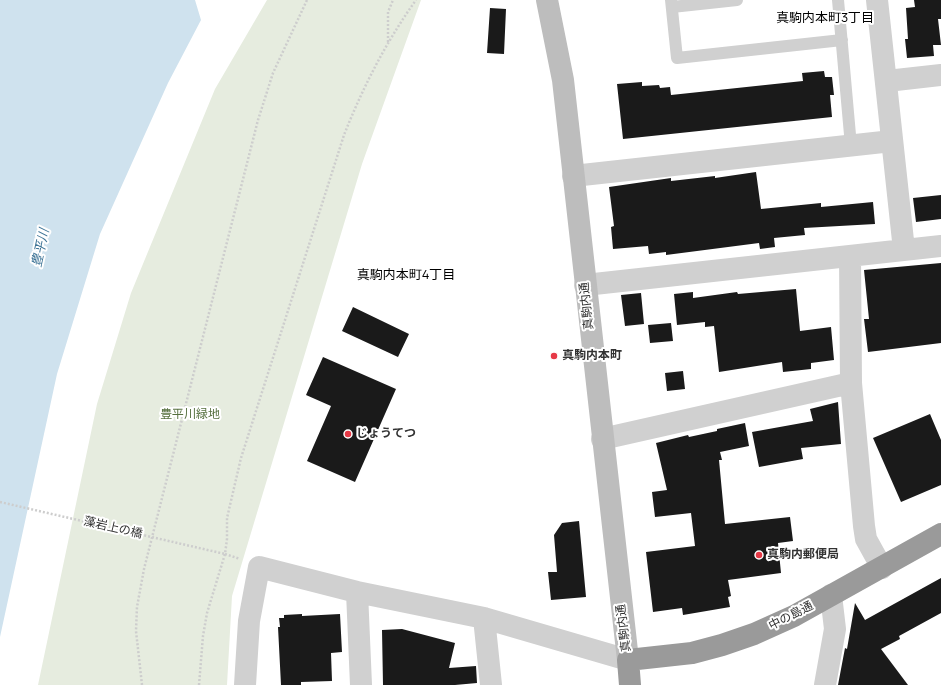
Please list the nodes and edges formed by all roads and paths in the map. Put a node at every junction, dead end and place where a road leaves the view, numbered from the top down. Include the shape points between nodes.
1 (307, 0) edge
2 (393, 0) edge
3 (416, 0) edge
4 (547, 0) edge
5 (737, 0) edge
6 (838, 0) edge
7 (877, 0) edge
8 (671, 4) edge
9 (842, 40) junction
10 (388, 43) junction
11 (941, 75) edge
12 (887, 81) junction
13 (892, 141) junction
14 (851, 146) junction
15 (573, 176) junction
16 (941, 246) edge
17 (904, 250) junction
18 (850, 256) junction
19 (585, 285) junction
20 (851, 383) junction
21 (602, 439) junction
22 (0, 502) edge
23 (941, 534) edge
24 (225, 554) junction
25 (882, 568) junction
26 (357, 592) junction
27 (831, 595) junction
28 (484, 618) junction
29 (628, 660) junction
30 (142, 685) edge
31 (199, 685) edge
32 (245, 685) edge
33 (361, 685) edge
34 (491, 685) edge
35 (630, 685) edge
36 (825, 685) edge

1 - 30 path via 273,73 258,120 144,569 137,607 136,631
2 - 10 path via 388,12
3 - 10 path
4 - 15 street, 真駒内通 via 563,80
5 - 8 lane
6 - 9 lane
7 - 12 street
8 - 9 lane via 677,58
9 - 14 lane
10 - 24 path via 344,135 284,321 241,458 227,518
11 - 12 street
12 - 13 street
13 - 14 street
13 - 17 street
14 - 15 street
15 - 19 street, 真駒内通
16 - 17 street
17 - 18 street
18 - 19 street
18 - 20 street
19 - 21 street, 真駒内通
20 - 21 street
20 - 25 street via 865,532
21 - 29 street, 真駒内通
22 - 24 path, 藻岩上の橋, bridge
23 - 25 highway, 中の島通
24 - 31 path via 202,636
25 - 27 highway, 中の島通
26 - 28 street
26 - 32 street via 259,567 249,621
26 - 33 street
27 - 29 highway, 中の島通 via 773,626 733,642 692,653
27 - 36 street via 835,629
28 - 29 street
28 - 34 street
29 - 35 highway, 真駒内通

